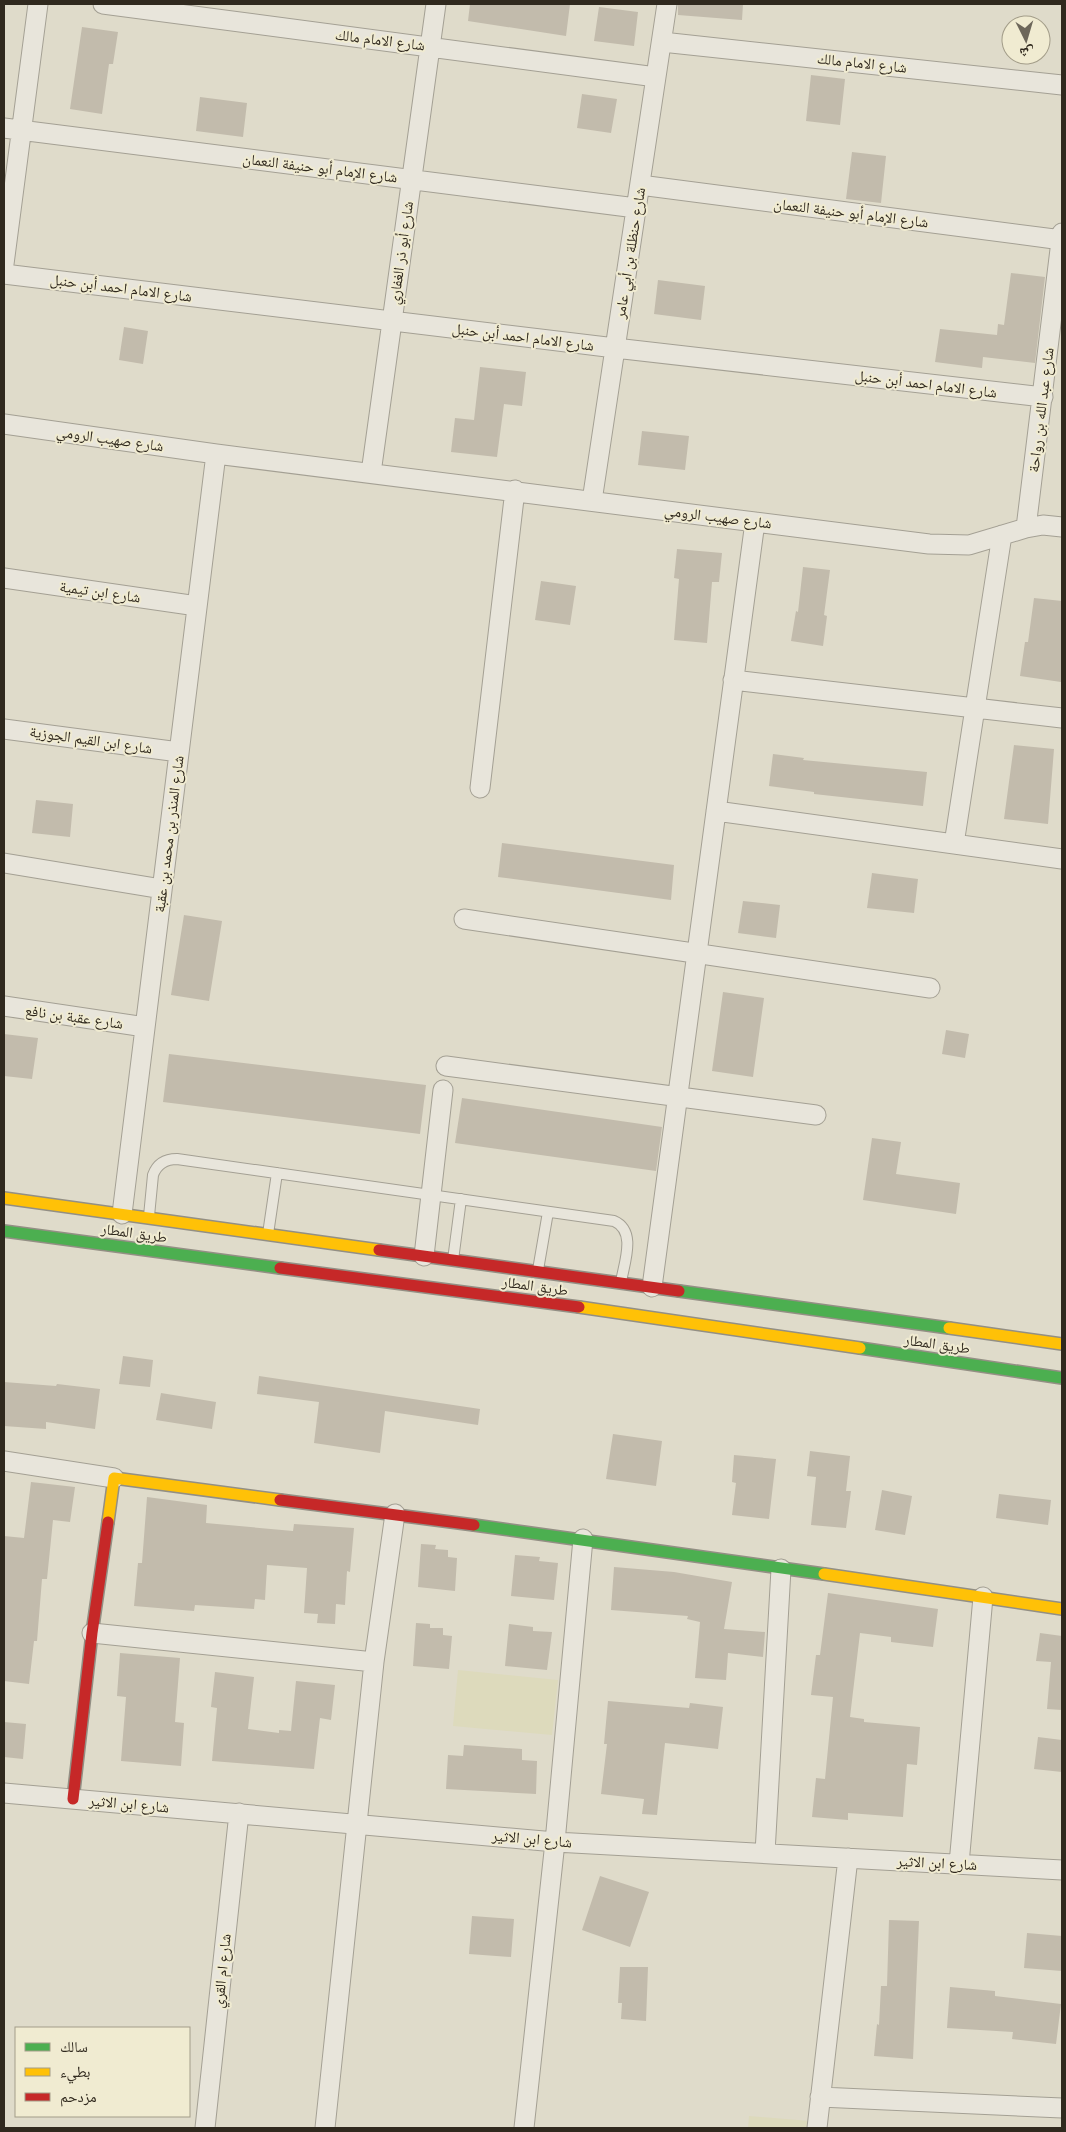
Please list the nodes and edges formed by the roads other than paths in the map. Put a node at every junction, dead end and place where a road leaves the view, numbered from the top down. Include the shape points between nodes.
1 (38, 4) edge
2 (103, 4) edge
3 (436, 4) edge
4 (667, 4) edge
5 (662, 42) junction
6 (430, 47) junction
7 (656, 77) junction
8 (1062, 85) edge
9 (13, 129) edge
10 (411, 179) junction
11 (640, 185) junction
12 (636, 208) junction
13 (1062, 238) edge
14 (4, 264) edge
15 (4, 274) edge
16 (392, 320) junction
17 (615, 348) junction
18 (1050, 386) edge
19 (4, 424) edge
20 (216, 454) junction
21 (371, 473) junction
22 (515, 490) junction
23 (592, 501) junction
24 (755, 522) junction
25 (1026, 528) junction
26 (1062, 528) edge
27 (1002, 535) junction
28 (4, 578) edge
29 (197, 606) junction
30 (733, 680) junction
31 (975, 708) junction
32 (1062, 718) edge
33 (4, 728) edge
34 (179, 752) junction
35 (480, 788) dead end
36 (716, 811) junction
37 (954, 844) junction
38 (1062, 858) edge
39 (4, 863) edge
40 (162, 889) junction
41 (464, 919) dead end
42 (697, 954) junction
43 (930, 988) dead end
44 (4, 1006) edge
45 (145, 1027) junction
46 (446, 1066) dead end
47 (444, 1090) dead end
48 (678, 1097) junction
49 (816, 1115) dead end
50 (277, 1173) junction
51 (431, 1195) junction
52 (4, 1198) edge
53 (461, 1199) junction
54 (548, 1212) junction
55 (122, 1214) junction
56 (149, 1218) junction
57 (4, 1231) edge
58 (268, 1234) junction
59 (424, 1256) junction
60 (453, 1260) junction
61 (537, 1272) junction
62 (621, 1283) junction
63 (652, 1287) junction
64 (1062, 1344) edge
65 (1062, 1378) edge
66 (4, 1461) edge
67 (114, 1478) junction
68 (396, 1514) junction
69 (583, 1539) junction
70 (782, 1569) junction
71 (983, 1597) junction
72 (1062, 1609) edge
73 (92, 1633) junction
74 (374, 1662) junction
75 (4, 1793) edge
76 (72, 1799) junction
77 (239, 1814) junction
78 (356, 1824) junction
79 (555, 1842) junction
80 (765, 1853) junction
81 (848, 1858) junction
82 (959, 1864) junction
83 (1062, 1870) edge
84 (820, 2096) junction
85 (1062, 2108) edge
86 (204, 2128) edge
87 (325, 2128) edge
88 (524, 2128) edge
89 (817, 2128) edge

1 - 9 street
2 - 6 street, شارع الامام مالك
3 - 6 street, شارع أبو ذر الغفاري
4 - 5 street, شارع حنظلة بن أبي عامر
5 - 7 street, شارع حنظلة بن أبي عامر
5 - 8 street, شارع الامام مالك
6 - 7 street, شارع الامام مالك
6 - 10 street, شارع أبو ذر الغفاري
7 - 11 street, شارع حنظلة بن أبي عامر
9 - 10 street, شارع الإمام أبو حنيفة النعمان
9 - 14 street
10 - 12 street, شارع الإمام أبو حنيفة النعمان
10 - 16 street, شارع أبو ذر الغفاري
11 - 12 street, شارع حنظلة بن أبي عامر
11 - 13 street, شارع الإمام أبو حنيفة النعمان
12 - 17 street, شارع حنظلة بن أبي عامر
13 - 18 street, شارع عبد الله بن رواحة
15 - 16 street, شارع الامام احمد أبن حنبل
16 - 17 street, شارع الامام احمد أبن حنبل
16 - 21 street, شارع أبو ذر الغفاري
17 - 18 street, شارع الامام احمد أبن حنبل
17 - 23 street, شارع حنظلة بن أبي عامر
18 - 25 street, شارع عبد الله بن رواحة
19 - 20 street, شارع صهيب الرومي
20 - 21 street, شارع صهيب الرومي
20 - 29 street, شارع المنذر بن محمد بن عقبة
21 - 22 street, شارع صهيب الرومي
22 - 23 street, شارع صهيب الرومي
22 - 35 street
23 - 24 street, شارع صهيب الرومي
24 - 27 street, شارع صهيب الرومي via 929,544 969,545
24 - 30 street
25 - 26 street, شارع صهيب الرومي via 1043,525
25 - 27 street, شارع صهيب الرومي
27 - 31 street
28 - 29 street, شارع ابن تيمية
29 - 34 street, شارع المنذر بن محمد بن عقبة
30 - 31 street
30 - 36 street
31 - 32 street
31 - 37 street
33 - 34 street, شارع ابن القيم الجوزية
34 - 40 street, شارع المنذر بن محمد بن عقبة
36 - 37 street
36 - 42 street
37 - 38 street
39 - 40 street
40 - 45 street, شارع المنذر بن محمد بن عقبة
41 - 42 street
42 - 43 street
42 - 48 street
44 - 45 street, شارع عقبة بن نافع
45 - 55 street, شارع المنذر بن محمد بن عقبة
46 - 48 street
47 - 51 street
48 - 49 street
48 - 63 street
50 - 51 lane
50 - 56 lane via 165,1160 153,1175
50 - 58 lane
51 - 53 lane
51 - 59 street
52 - 55 main road, طريق المطار
53 - 54 lane
53 - 60 lane
54 - 61 lane
54 - 62 lane via 614,1221 624,1228 628,1240
55 - 56 main road, طريق المطار
56 - 58 main road, طريق المطار
57 - 65 main road, طريق المطار via 658,1318
58 - 59 main road, طريق المطار
59 - 60 main road, طريق المطار
60 - 61 main road, طريق المطار
61 - 62 main road, طريق المطار
62 - 63 main road, طريق المطار
63 - 64 main road, طريق المطار
66 - 67 street
67 - 68 main road
67 - 73 main road
68 - 69 main road
68 - 74 street
69 - 70 main road
69 - 79 street
70 - 71 main road
70 - 80 street
71 - 72 main road
71 - 82 street
73 - 74 street
73 - 76 main road
74 - 78 street
75 - 76 street, شارع ابن الاثير
76 - 77 street, شارع ابن الاثير
77 - 78 street, شارع ابن الاثير
77 - 86 street, شارع ام القري
78 - 79 street, شارع ابن الاثير
78 - 87 street
79 - 80 street, شارع ابن الاثير
79 - 88 street
80 - 81 street, شارع ابن الاثير
81 - 82 street, شارع ابن الاثير
81 - 84 street
82 - 83 street, شارع ابن الاثير
84 - 85 street
84 - 89 street

